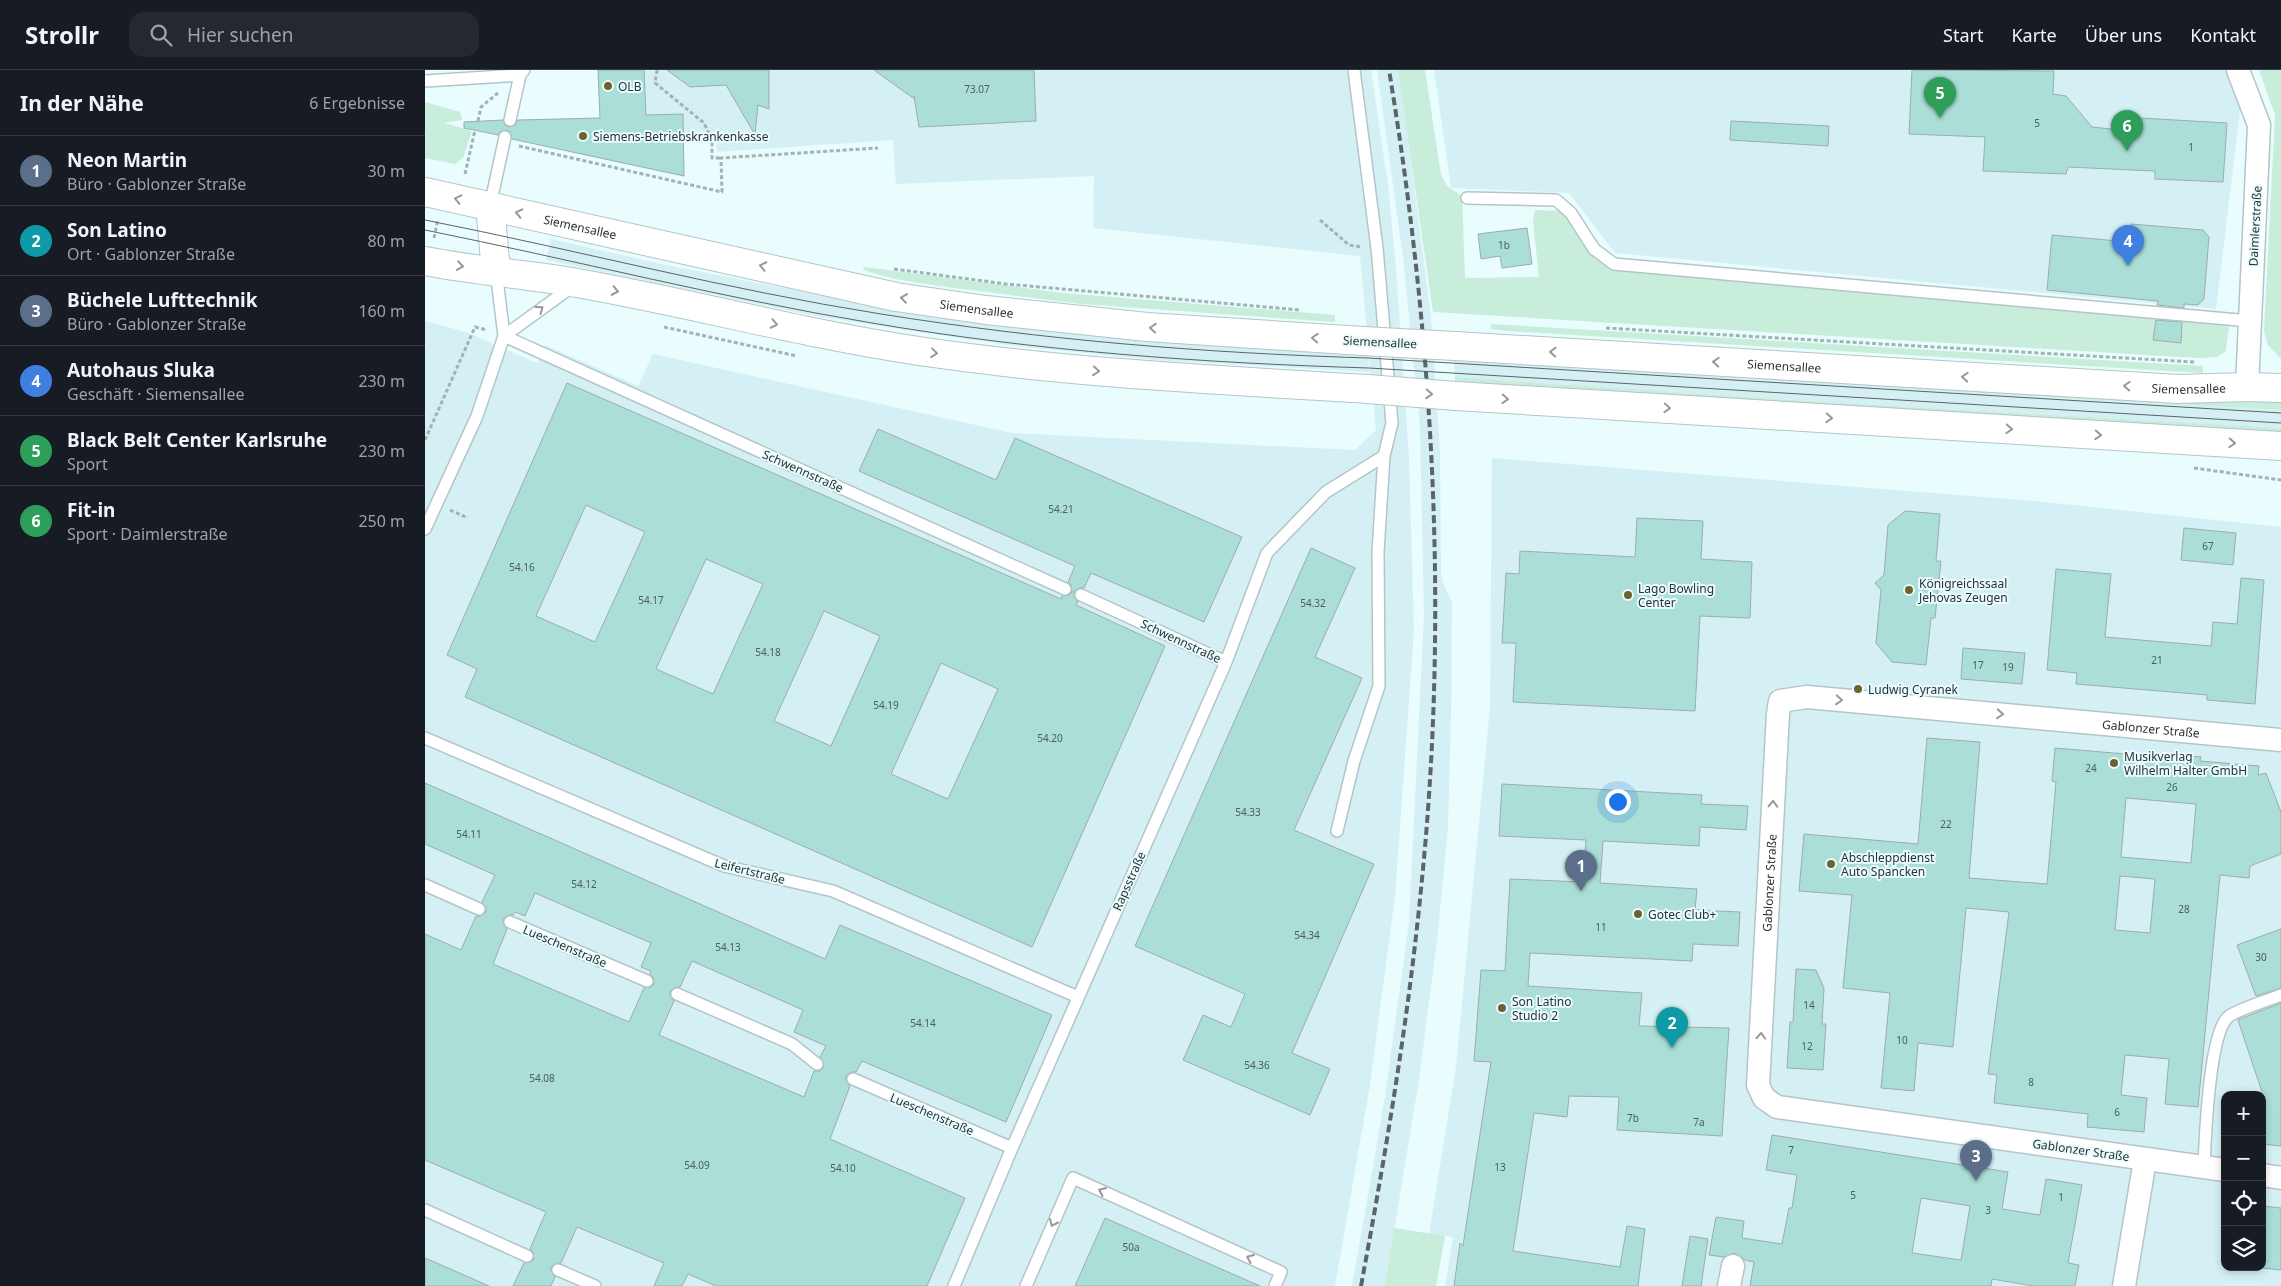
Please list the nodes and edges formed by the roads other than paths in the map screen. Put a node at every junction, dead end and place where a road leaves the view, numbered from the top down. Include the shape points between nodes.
1 (1354, 70) edge
2 (2238, 70) edge
3 (522, 73) edge
4 (425, 81) edge
5 (510, 120) dead end
6 (504, 140) road end
7 (434, 194) edge
8 (1467, 198) dead end
9 (490, 206) junction
10 (427, 262) edge
11 (496, 271) junction
12 (578, 283) junction
13 (2250, 321) junction
14 (504, 336) junction
15 (2247, 387) junction
16 (2281, 388) edge
17 (2281, 446) edge
18 (1384, 456) junction
19 (425, 529) edge
20 (1065, 589) dead end
21 (1081, 595) dead end
22 (1226, 662) junction
23 (425, 738) edge
24 (2281, 740) edge
25 (1337, 831) dead end
26 (425, 885) edge
27 (479, 909) dead end
28 (510, 922) dead end
29 (647, 981) dead end
30 (677, 994) dead end
31 (2281, 995) edge
32 (1078, 997) junction
33 (817, 1064) dead end
34 (853, 1079) dead end
35 (1012, 1148) junction
36 (2145, 1160) junction
37 (2214, 1169) edge
38 (2266, 1176) edge
39 (2281, 1178) edge
40 (425, 1210) edge
41 (527, 1256) dead end
42 (558, 1270) dead end
43 (595, 1286) edge
44 (954, 1286) edge
45 (1025, 1286) edge
46 (1275, 1286) edge
47 (2124, 1286) edge

1 - 18 lane via 1377,248 1392,423
2 - 13 street, Daimlerstraße via 2259,126
3 - 4 lane
3 - 5 lane
6 - 9 lane
9 -> 7 main road, Siemensallee
8 - 13 lane via 1556,200 1571,213 1594,249 1614,264
9 - 11 main road
15 -> 9 main road, Siemensallee, bridge via 2168,388 1147,327 896,297
10 -> 11 main road
11 - 12 main road
11 - 14 lane
14 -> 12 lane
12 -> 17 main road, bridge via 918,351 1038,366 1456,396
13 - 15 street, Daimlerstraße
14 - 19 lane via 477,416
14 - 20 lane, Schwennstraße
15 - 16 main road, Siemensallee
18 - 22 lane, Rapsstraße via 1325,492 1267,553
18 - 25 lane via 1378,552 1379,686 1354,761
21 - 22 lane, Schwennstraße
22 - 32 lane, Rapsstraße
23 - 32 lane, Leifertstraße via 724,866 833,890
36 -> 24 street, Gablonzer Straße via 1777,1107 1764,1098 1758,1085 1780,701 1807,697
26 - 27 lane
28 - 29 lane, Lueschenstraße
30 - 33 lane via 792,1044
31 - 37 lane via 2228,1017 2219,1032 2206,1105
32 - 35 lane, Rapsstraße
34 - 35 lane, Lueschenstraße
35 - 44 lane, Rapsstraße
36 - 37 street, Gablonzer Straße
36 - 47 street
38 - 39 street
40 - 41 lane
42 - 43 lane
46 -> 45 lane via 1281,1272 1073,1178

